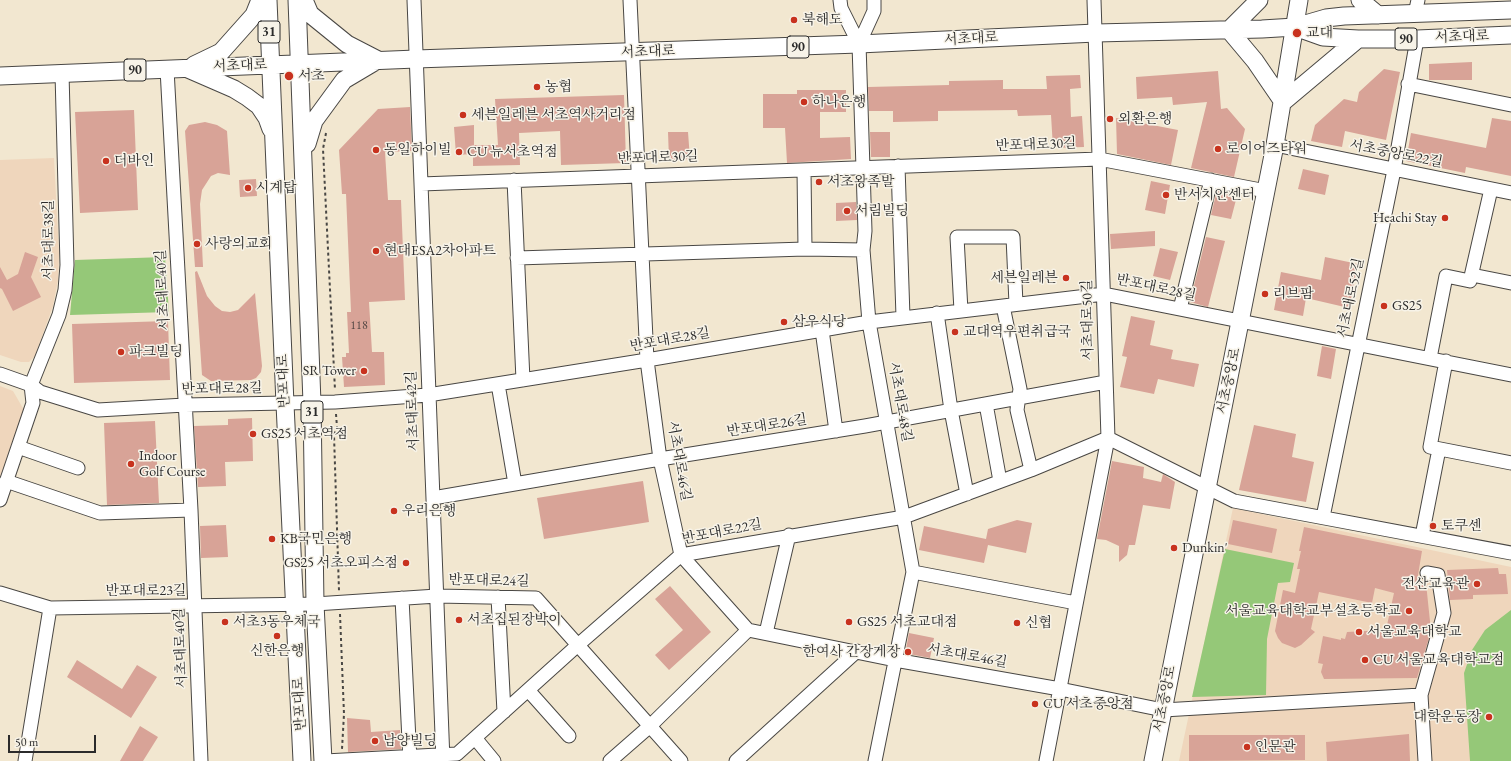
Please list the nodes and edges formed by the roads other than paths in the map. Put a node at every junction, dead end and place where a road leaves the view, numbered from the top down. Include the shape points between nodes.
1 (260, 0) edge
2 (268, 0) edge
3 (297, 0) edge
4 (304, 0) edge
5 (414, 0) edge
6 (630, 0) edge
7 (840, 0) edge
8 (874, 0) edge
9 (1094, 0) edge
10 (1259, 0) edge
11 (1299, 0) edge
12 (1360, 0) edge
13 (1417, 7) edge
14 (1511, 10) edge
15 (1378, 14) junction
16 (1295, 27) junction
17 (1229, 30) junction
18 (1096, 34) junction
19 (1511, 35) edge
20 (1358, 39) junction
21 (1417, 39) junction
22 (858, 44) junction
23 (632, 53) junction
24 (416, 59) junction
25 (378, 60) junction
26 (300, 63) junction
27 (271, 65) junction
28 (186, 68) junction
29 (167, 69) junction
30 (62, 73) junction
31 (0, 76) edge
32 (1408, 84) junction
33 (1283, 102) junction
34 (1511, 104) edge
35 (273, 137) junction
36 (1275, 145) junction
37 (304, 156) junction
38 (1100, 159) junction
39 (898, 166) junction
40 (863, 168) junction
41 (804, 170) junction
42 (1394, 170) junction
43 (638, 174) junction
44 (514, 180) junction
45 (1211, 180) junction
46 (421, 184) junction
47 (1491, 189) junction
48 (1266, 191) junction
49 (1511, 193) edge
50 (805, 249) junction
51 (863, 250) junction
52 (642, 255) junction
53 (517, 258) junction
54 (1472, 276) junction
55 (1511, 284) edge
56 (1104, 294) junction
57 (1016, 304) junction
58 (1003, 306) junction
59 (1180, 309) junction
60 (960, 311) junction
61 (937, 313) junction
62 (903, 318) junction
63 (869, 322) junction
64 (1241, 322) junction
65 (822, 330) junction
66 (1358, 343) junction
67 (1430, 358) junction
68 (647, 360) junction
69 (1446, 361) junction
70 (0, 374) edge
71 (1511, 375) edge
72 (523, 380) junction
73 (1106, 382) junction
74 (498, 384) junction
75 (31, 385) junction
76 (428, 395) junction
77 (1017, 398) junction
78 (312, 403) junction
79 (285, 404) junction
80 (986, 404) junction
81 (185, 405) junction
82 (951, 410) junction
83 (887, 422) junction
84 (836, 431) junction
85 (1108, 438) junction
86 (18, 447) junction
87 (1439, 449) junction
88 (660, 459) junction
89 (1511, 463) edge
90 (78, 468) dead end
91 (1031, 470) junction
92 (1000, 481) junction
93 (6, 482) junction
94 (515, 484) junction
95 (1207, 488) junction
96 (967, 494) junction
97 (433, 498) junction
98 (0, 500) edge
99 (191, 510) junction
100 (904, 517) junction
101 (1323, 518) junction
102 (788, 535) junction
103 (1422, 536) junction
104 (1511, 553) edge
105 (681, 555) junction
106 (912, 572) junction
107 (1427, 573) dead end
108 (0, 593) edge
109 (438, 596) junction
110 (498, 597) junction
111 (402, 598) junction
112 (1076, 603) junction
113 (295, 604) junction
114 (315, 604) junction
115 (195, 607) junction
116 (50, 608) junction
117 (748, 630) junction
118 (766, 633) junction
119 (579, 644) junction
120 (857, 651) junction
121 (895, 660) junction
122 (1060, 689) junction
123 (528, 690) junction
124 (1420, 695) junction
125 (1163, 710) junction
126 (504, 712) junction
127 (650, 726) junction
128 (569, 736) dead end
129 (475, 738) junction
130 (443, 758) edge
131 (410, 760) edge
132 (25, 761) edge
133 (201, 761) edge
134 (302, 761) edge
135 (324, 761) edge
136 (494, 761) edge
137 (610, 761) edge
138 (681, 761) edge
139 (736, 761) edge
140 (875, 761) edge
141 (1046, 761) edge
142 (1153, 761) edge
143 (1424, 761) edge

1 - 28 main road via 254,15 221,52
2 - 27 main road, 반포대로 / 31
3 - 26 main road, 반포대로 / 31
4 - 25 main road via 310,14 347,44
5 - 24 street, 서초대로42길
6 - 23 street, 서초대로46길
7 - 22 street via 841,8
8 - 22 street via 874,11
9 - 18 street, 서초대로50길
10 - 17 main road
11 - 16 main road, 서초중앙로
12 - 15 main road
13 - 14 main road, 서초대로 / 90
13 - 15 main road, 서초대로 / 90
15 - 16 main road, 서초대로 / 90 via 1326,18
16 - 17 main road, 서초대로 / 90
16 - 20 main road, 서초대로 / 90 via 1323,37
16 - 33 main road, 서초중앙로
17 - 18 main road, 서초대로 / 90
17 - 33 main road via 1255,61
18 - 22 main road, 서초대로 / 90
18 - 38 street, 서초대로50길
19 - 21 main road, 서초대로 / 90
20 - 21 main road, 서초대로 / 90
20 - 33 main road
21 - 32 street, 서초대로52길
22 - 23 main road, 서초대로 / 90
22 - 40 street, 서초대로48길
23 - 24 main road, 서초대로 / 90
23 - 43 street, 서초대로46길
24 - 25 main road, 서초대로 / 90
24 - 46 street, 서초대로42길
25 - 26 main road, 서초대로 / 90
25 - 37 main road via 344,80 314,121
26 - 27 main road, 서초대로 / 90
26 - 37 main road, 반포대로 / 31
27 - 28 main road, 서초대로 / 90
27 - 35 main road, 반포대로 / 31
28 - 29 main road, 서초대로 / 90
28 - 35 main road via 234,89 259,106 267,118
29 - 30 main road, 서초대로 / 90
29 - 81 street, 서초대로40길
30 - 31 main road, 서초대로 / 90
30 - 75 street, 서초대로38길 via 67,271 59,314
32 - 34 street
32 - 42 street, 서초대로52길
33 - 36 main road, 서초중앙로
35 - 79 main road, 반포대로 / 31
36 - 42 street, 서초중앙로22길
36 - 48 main road, 서초중앙로
37 - 78 main road, 반포대로 / 31
38 - 39 street, 반포대로30길
38 - 45 street, 반포대로30길
38 - 56 street, 서초대로50길
39 - 40 street, 반포대로30길
39 - 62 street
40 - 41 street, 반포대로30길
40 - 51 street, 서초대로48길
41 - 43 street, 반포대로30길
41 - 50 street
42 - 47 street, 서초중앙로22길
42 - 66 street, 서초대로52길
43 - 44 street, 반포대로30길
43 - 52 street, 서초대로46길
44 - 46 street, 반포대로30길
44 - 53 street
45 - 48 street, 반포대로30길
45 - 59 street
46 - 76 street, 서초대로42길
47 - 49 street, 서초중앙로22길
47 - 54 street
48 - 64 main road, 서초중앙로
50 - 51 street
50 - 52 street
51 - 63 street, 서초대로48길
52 - 53 street
52 - 68 street, 서초대로46길
53 - 72 street
54 - 55 street
54 - 67 street via 1470,281 1446,276
56 - 57 street, 반포대로28길
56 - 59 street, 반포대로28길
56 - 73 street, 서초대로50길
57 - 58 street, 반포대로28길
57 - 60 street via 1013,236 956,237
58 - 60 street, 반포대로28길
58 - 77 street via 1020,389
59 - 64 street, 반포대로28길
60 - 61 street, 반포대로28길
61 - 62 street, 반포대로28길
61 - 82 street
62 - 63 street, 반포대로28길
63 - 65 street, 반포대로28길
63 - 83 street, 서초대로48길
64 - 66 street, 반포대로28길
64 - 95 main road, 서초중앙로
65 - 68 street, 반포대로28길
65 - 84 street
66 - 67 street, 반포대로28길
66 - 101 street, 서초대로52길
67 - 69 street, 반포대로28길
68 - 72 street, 반포대로28길
68 - 88 street, 서초대로46길
69 - 71 street, 반포대로28길
69 - 87 street via 1430,447
70 - 75 street, 반포대로28길
72 - 74 street, 반포대로28길
73 - 77 street, 반포대로26길
73 - 85 street, 서초대로50길
74 - 76 street, 반포대로28길
74 - 94 street
75 - 81 street, 반포대로28길 via 40,392 98,410
75 - 86 street, 서초대로38길 via 33,403
76 - 78 street, 반포대로28길
76 - 97 street, 서초대로42길
77 - 80 street, 반포대로26길
77 - 91 street via 1017,410
78 - 79 street, 반포대로28길
78 - 114 main road, 반포대로 / 31
79 - 81 street, 반포대로28길
79 - 113 main road, 반포대로 / 31
80 - 82 street, 반포대로26길
80 - 92 street
81 - 99 street, 서초대로40길
82 - 83 street, 반포대로26길
82 - 96 street
83 - 84 street, 반포대로26길
83 - 100 street, 서초대로48길
84 - 88 street, 반포대로26길
85 - 91 street, 반포대로22길
85 - 95 street
85 - 112 street, 서초대로50길
86 - 90 street
86 - 93 street, 서초대로38길
87 - 89 street
87 - 103 street
88 - 94 street, 반포대로26길
88 - 105 street, 서초대로46길
91 - 92 street, 반포대로22길
92 - 96 street, 반포대로22길
93 - 98 street, 서초대로38길
93 - 99 street via 100,513
94 - 97 street, 반포대로26길
95 - 101 street via 1234,501
95 - 125 main road, 서초중앙로
96 - 100 street, 반포대로22길
97 - 109 street, 서초대로42길
99 - 115 street, 서초대로40길
100 - 102 street, 반포대로22길
100 - 106 street, 서초대로48길
101 - 103 street
102 - 105 street, 반포대로22길
102 - 118 street
103 - 104 street
105 - 117 street, 서초대로46길
105 - 119 street, 반포대로22길
106 - 112 street
106 - 121 street, 서초대로48길
107 - 124 street via 1438,575 1444,613
108 - 116 street, 반포대로23길
109 - 110 street, 반포대로24길
109 - 111 street, 반포대로24길
109 - 130 street, 서초대로42길
110 - 119 street, 반포대로24길 via 536,598
110 - 126 street
111 - 114 street, 반포대로24길
111 - 131 street
112 - 122 street, 서초대로50길
113 - 114 street, 반포대로24길
113 - 115 street, 반포대로23길
113 - 134 main road, 반포대로 / 31
114 - 135 main road, 반포대로 / 31
115 - 116 street, 반포대로23길
115 - 133 street, 서초대로40길
116 - 132 street
117 - 118 street, 서초대로46길
117 - 127 street
118 - 120 street, 서초대로46길
119 - 123 street, 반포대로22길
119 - 127 street, 반포대로24길
120 - 121 street, 서초대로46길
120 - 139 street
121 - 122 street, 서초대로46길
121 - 140 street, 서초대로48길
122 - 125 street, 서초대로46길
122 - 141 street, 서초대로50길
123 - 126 street, 반포대로22길
123 - 128 street
124 - 125 street, 서초대로46길
124 - 143 street
125 - 142 main road, 서초중앙로
126 - 129 street, 반포대로22길
127 - 137 street
127 - 138 street, 반포대로24길
129 - 130 street, 반포대로22길 via 457,754
129 - 136 street
130 - 131 street, 반포대로22길
131 - 135 street, 반포대로22길

